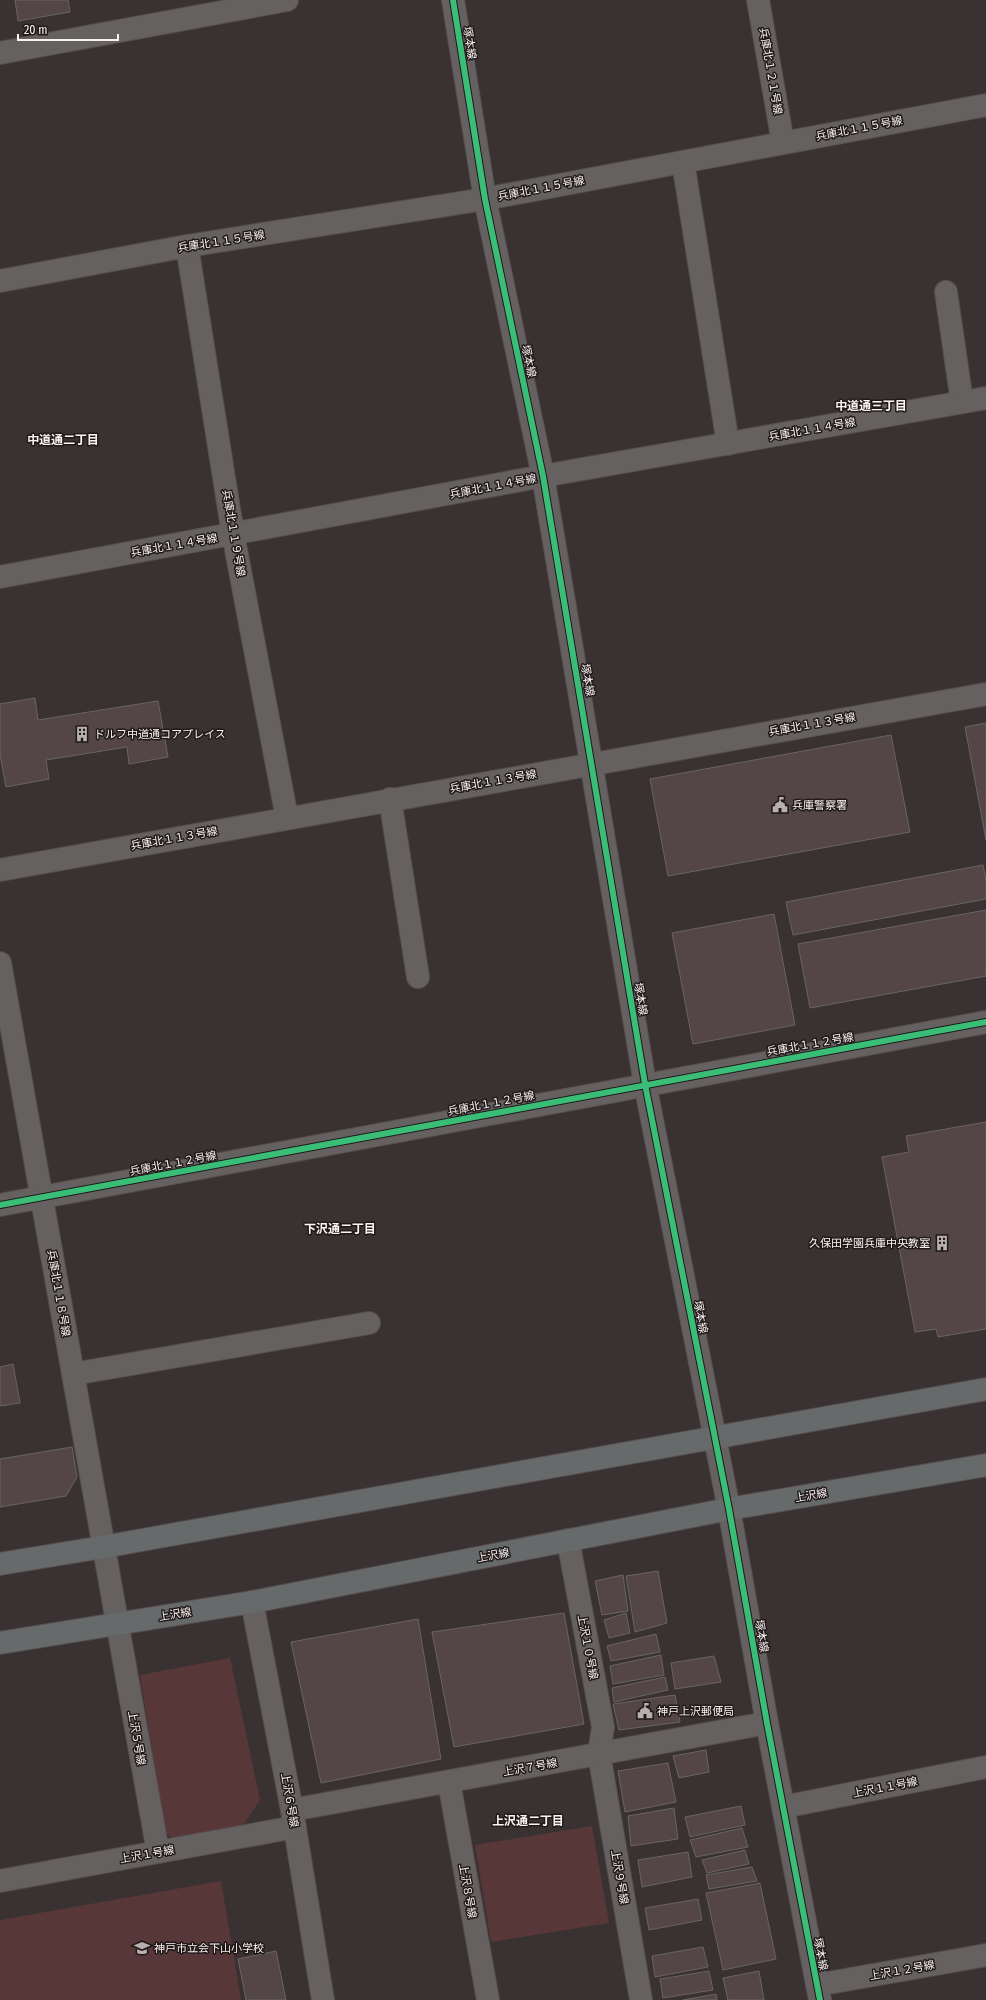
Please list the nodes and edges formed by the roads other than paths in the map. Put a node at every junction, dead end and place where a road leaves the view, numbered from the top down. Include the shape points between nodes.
1 (287, 0) edge
2 (454, 0) edge
3 (758, 0) edge
4 (0, 53) edge
5 (986, 104) edge
6 (783, 143) junction
7 (683, 162) junction
8 (485, 199) junction
9 (187, 246) junction
10 (0, 281) edge
11 (946, 292) dead end
12 (986, 398) edge
13 (962, 402) junction
14 (728, 444) junction
15 (543, 476) junction
16 (233, 534) junction
17 (0, 577) edge
18 (986, 694) edge
19 (592, 763) junction
20 (390, 799) junction
21 (287, 818) junction
22 (0, 870) edge
23 (0, 963) edge
24 (418, 977) dead end
25 (986, 1022) edge
26 (645, 1084) junction
27 (42, 1198) junction
28 (0, 1205) edge
29 (369, 1323) dead end
30 (73, 1374) junction
31 (986, 1389) edge
32 (714, 1438) junction
33 (986, 1465) edge
34 (729, 1509) junction
35 (568, 1540) junction
36 (103, 1547) junction
37 (0, 1564) edge
38 (252, 1602) junction
39 (117, 1624) junction
40 (0, 1644) edge
41 (767, 1723) junction
42 (599, 1754) junction
43 (986, 1767) edge
44 (449, 1782) junction
45 (783, 1807) junction
46 (293, 1818) junction
47 (158, 1852) junction
48 (0, 1881) edge
49 (986, 1955) edge
50 (819, 1993) edge
51 (323, 2000) edge
52 (488, 2000) edge
53 (641, 2000) edge

1 - 4 street
2 - 8 street, 塚本線
3 - 6 street, 兵庫北１２１号線
5 - 6 street, 兵庫北１１５号線
6 - 7 street, 兵庫北１１５号線
7 - 8 street, 兵庫北１１５号線
7 - 14 street
8 - 9 street, 兵庫北１１５号線
8 - 15 street, 塚本線
9 - 10 street, 兵庫北１１５号線
9 - 16 street, 兵庫北１１９号線
11 - 13 street
12 - 13 street, 兵庫北１１４号線
13 - 14 street, 兵庫北１１４号線
14 - 15 street, 兵庫北１１４号線
15 - 16 street, 兵庫北１１４号線
15 - 19 street, 塚本線
16 - 17 street, 兵庫北１１４号線
16 - 21 street, 兵庫北１１９号線
18 - 19 street, 兵庫北１１３号線
19 - 20 street, 兵庫北１１３号線
19 - 26 street, 塚本線
20 - 21 street, 兵庫北１１３号線
20 - 24 street
21 - 22 street, 兵庫北１１３号線
23 - 27 street, 兵庫北１１８号線
25 - 26 street, 兵庫北１１２号線
26 - 27 street, 兵庫北１１２号線
26 - 32 street, 塚本線
27 - 28 street, 兵庫北１１２号線
27 - 30 street, 兵庫北１１８号線
29 - 30 street
30 - 36 street, 兵庫北１１８号線
31 - 32 main road
32 - 34 street, 塚本線
32 - 36 main road
33 - 34 main road, 上沢線
34 - 35 main road, 上沢線
34 - 41 street, 塚本線
35 - 38 main road, 上沢線
35 - 42 street, 上沢１０号線 via 603,1728
36 - 37 main road
36 - 39 street, 兵庫北１１８号線
38 - 39 main road, 上沢線
38 - 46 street, 上沢６号線
39 - 40 main road, 上沢線
39 - 47 street, 上沢５号線
41 - 42 street, 上沢７号線
41 - 45 street, 塚本線
42 - 44 street, 上沢７号線
42 - 53 street, 上沢９号線
43 - 45 street, 上沢１１号線
44 - 46 street, 上沢７号線
44 - 52 street, 上沢８号線
45 - 50 street, 塚本線
46 - 47 street, 上沢１号線
46 - 51 street, 上沢６号線
47 - 48 street, 上沢１号線
49 - 50 street, 上沢１２号線

